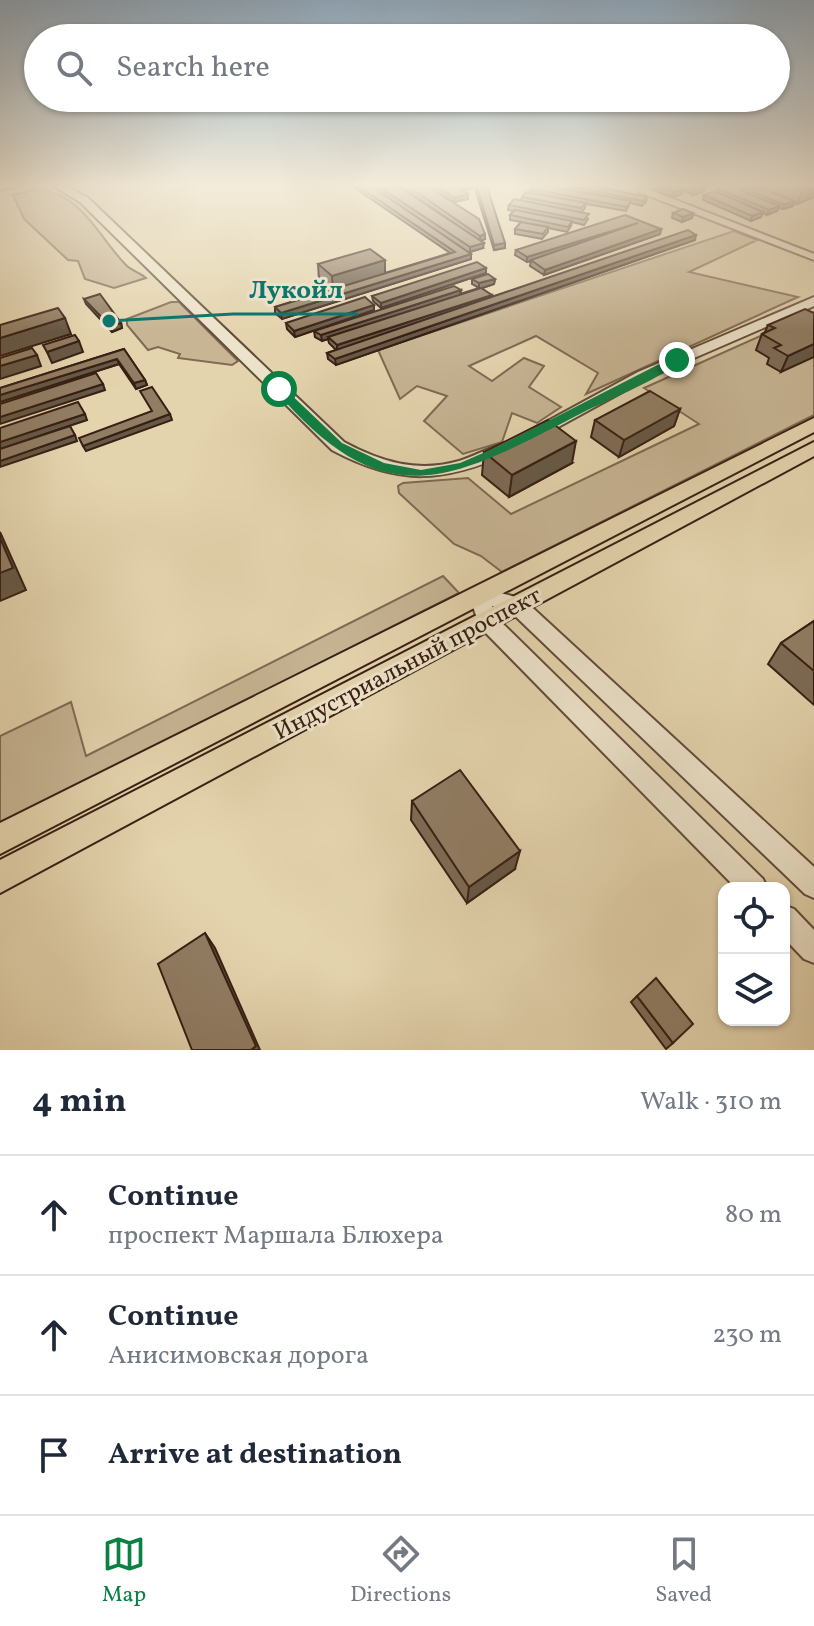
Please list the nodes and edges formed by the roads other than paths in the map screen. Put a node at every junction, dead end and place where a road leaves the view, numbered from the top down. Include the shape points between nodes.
1 (118, 233) edge
2 (752, 233) edge
3 (814, 257) edge
4 (814, 301) edge
5 (814, 424) edge
6 (814, 448) edge
7 (516, 605) junction
8 (483, 608) junction
9 (0, 839) edge
10 (0, 877) edge
11 (748, 882) edge
12 (814, 885) edge
13 (790, 925) edge
14 (814, 949) edge

1 - 4 street via 338,446 361,460 421,474 463,466 501,450 643,375
2 - 3 street
5 - 8 main road, Индустриальный проспект
6 - 7 main road, Индустриальный проспект
7 - 8 main road, Индустриальный проспект
7 - 12 street
8 - 9 main road, Индустриальный проспект
8 - 10 main road, Индустриальный проспект
8 - 11 street
13 - 14 street

